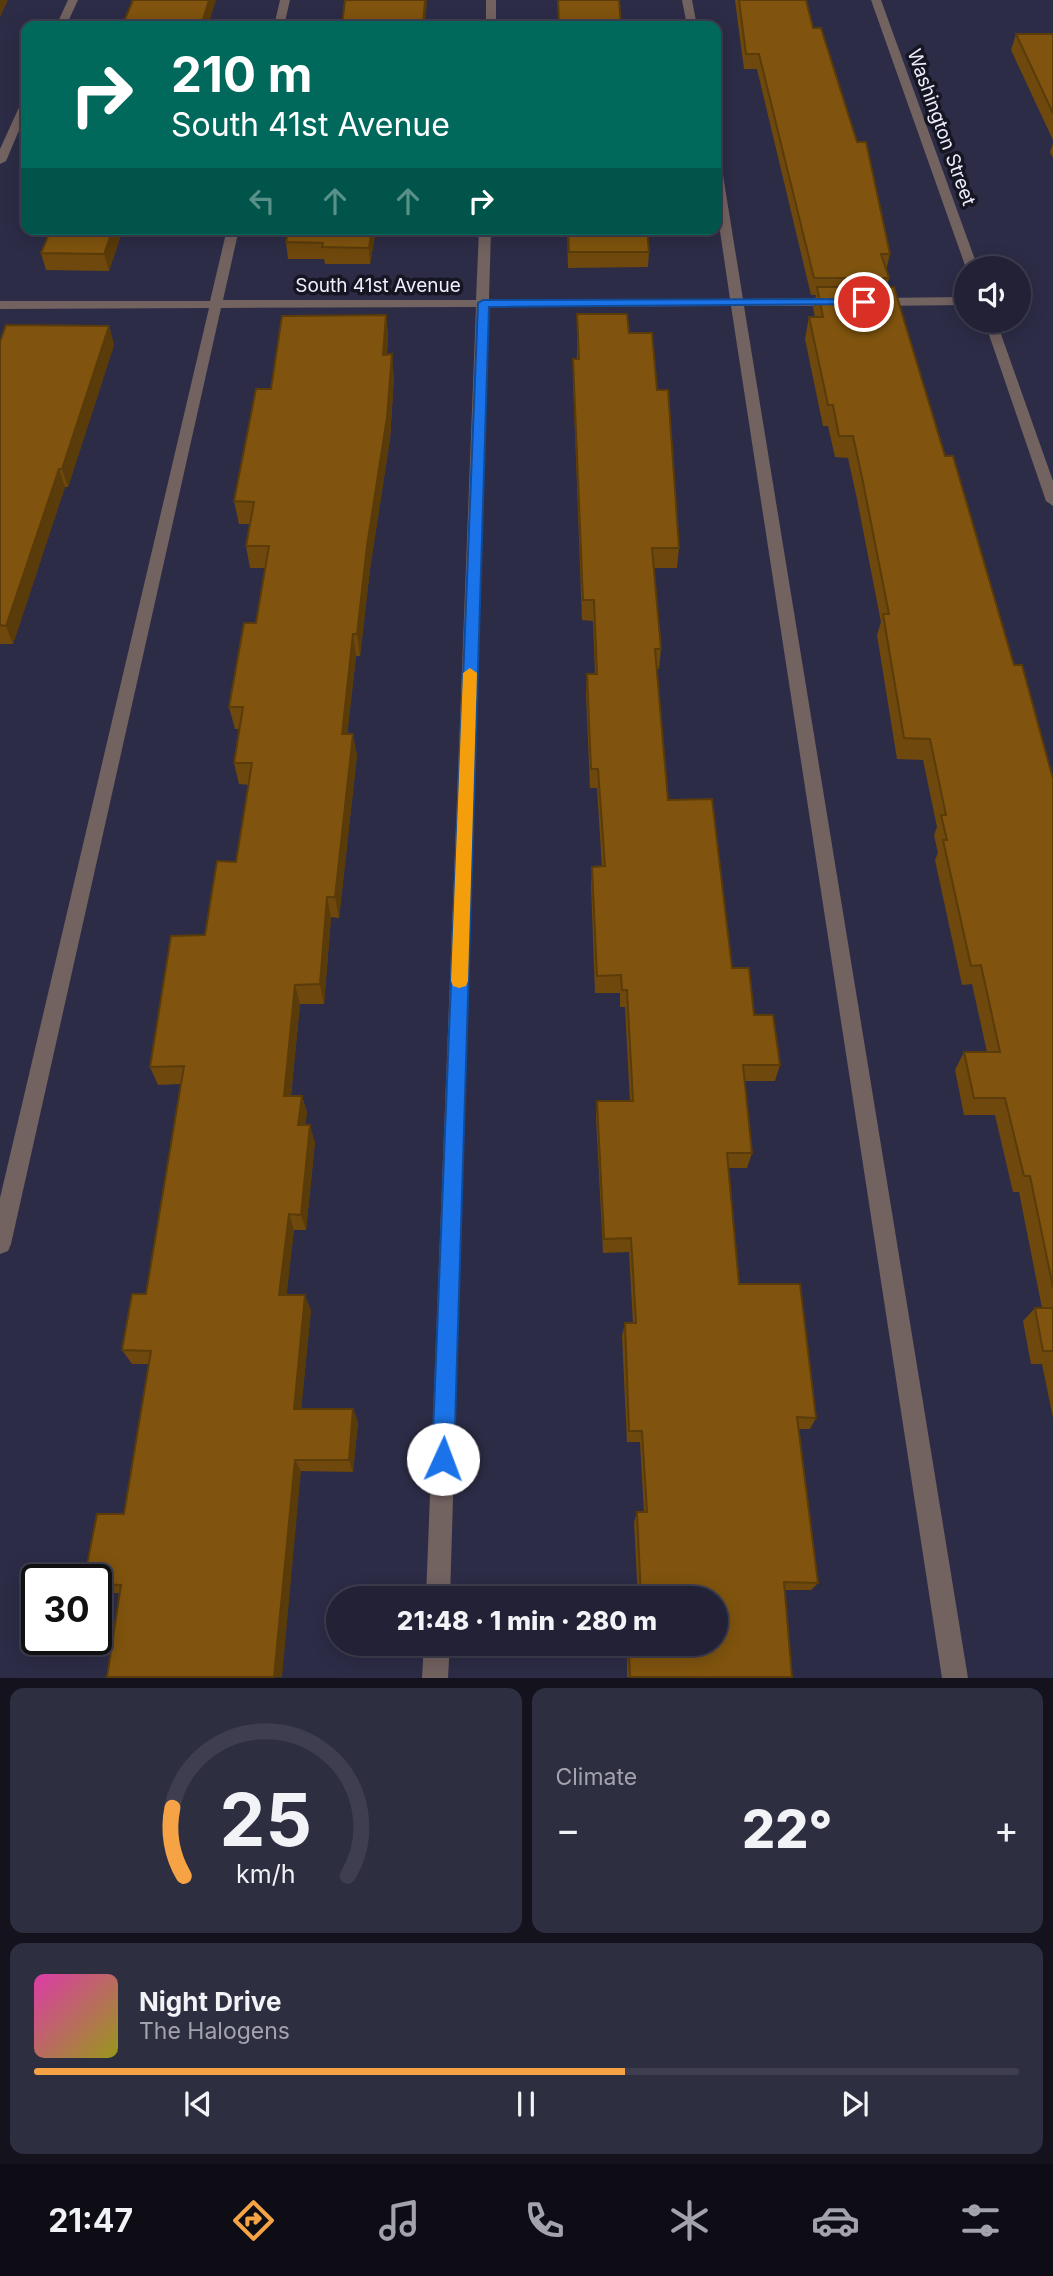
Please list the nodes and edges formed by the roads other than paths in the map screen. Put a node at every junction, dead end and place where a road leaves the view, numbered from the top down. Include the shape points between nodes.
1 (73, 0) edge
2 (285, 0) edge
3 (491, 0) edge
4 (687, 0) edge
5 (876, 0) edge
6 (63, 21) edge
7 (280, 21) edge
8 (491, 21) edge
9 (690, 21) edge
10 (21, 114) edge
11 (0, 161) edge
12 (721, 198) edge
13 (232, 235) edge
14 (485, 235) edge
15 (968, 256) edge
16 (954, 302) edge
17 (483, 303) junction
18 (739, 303) junction
19 (216, 304) junction
20 (0, 305) edge
21 (995, 333) edge
22 (1053, 500) edge
23 (0, 1244) edge
24 (438, 1586) edge
25 (436, 1656) edge
26 (435, 1678) edge
27 (955, 1678) edge

1 - 6 street
2 - 7 street
3 - 8 street
4 - 9 street
5 - 15 street, Washington Street
10 - 11 street
12 - 18 street
13 - 19 street
14 - 17 street
16 - 18 street, South 41st Avenue
17 - 18 street, South 41st Avenue
17 - 19 street, South 41st Avenue
17 - 24 street
18 - 27 street
19 - 20 street, South 41st Avenue
19 - 23 street
21 - 22 street
25 - 26 street

